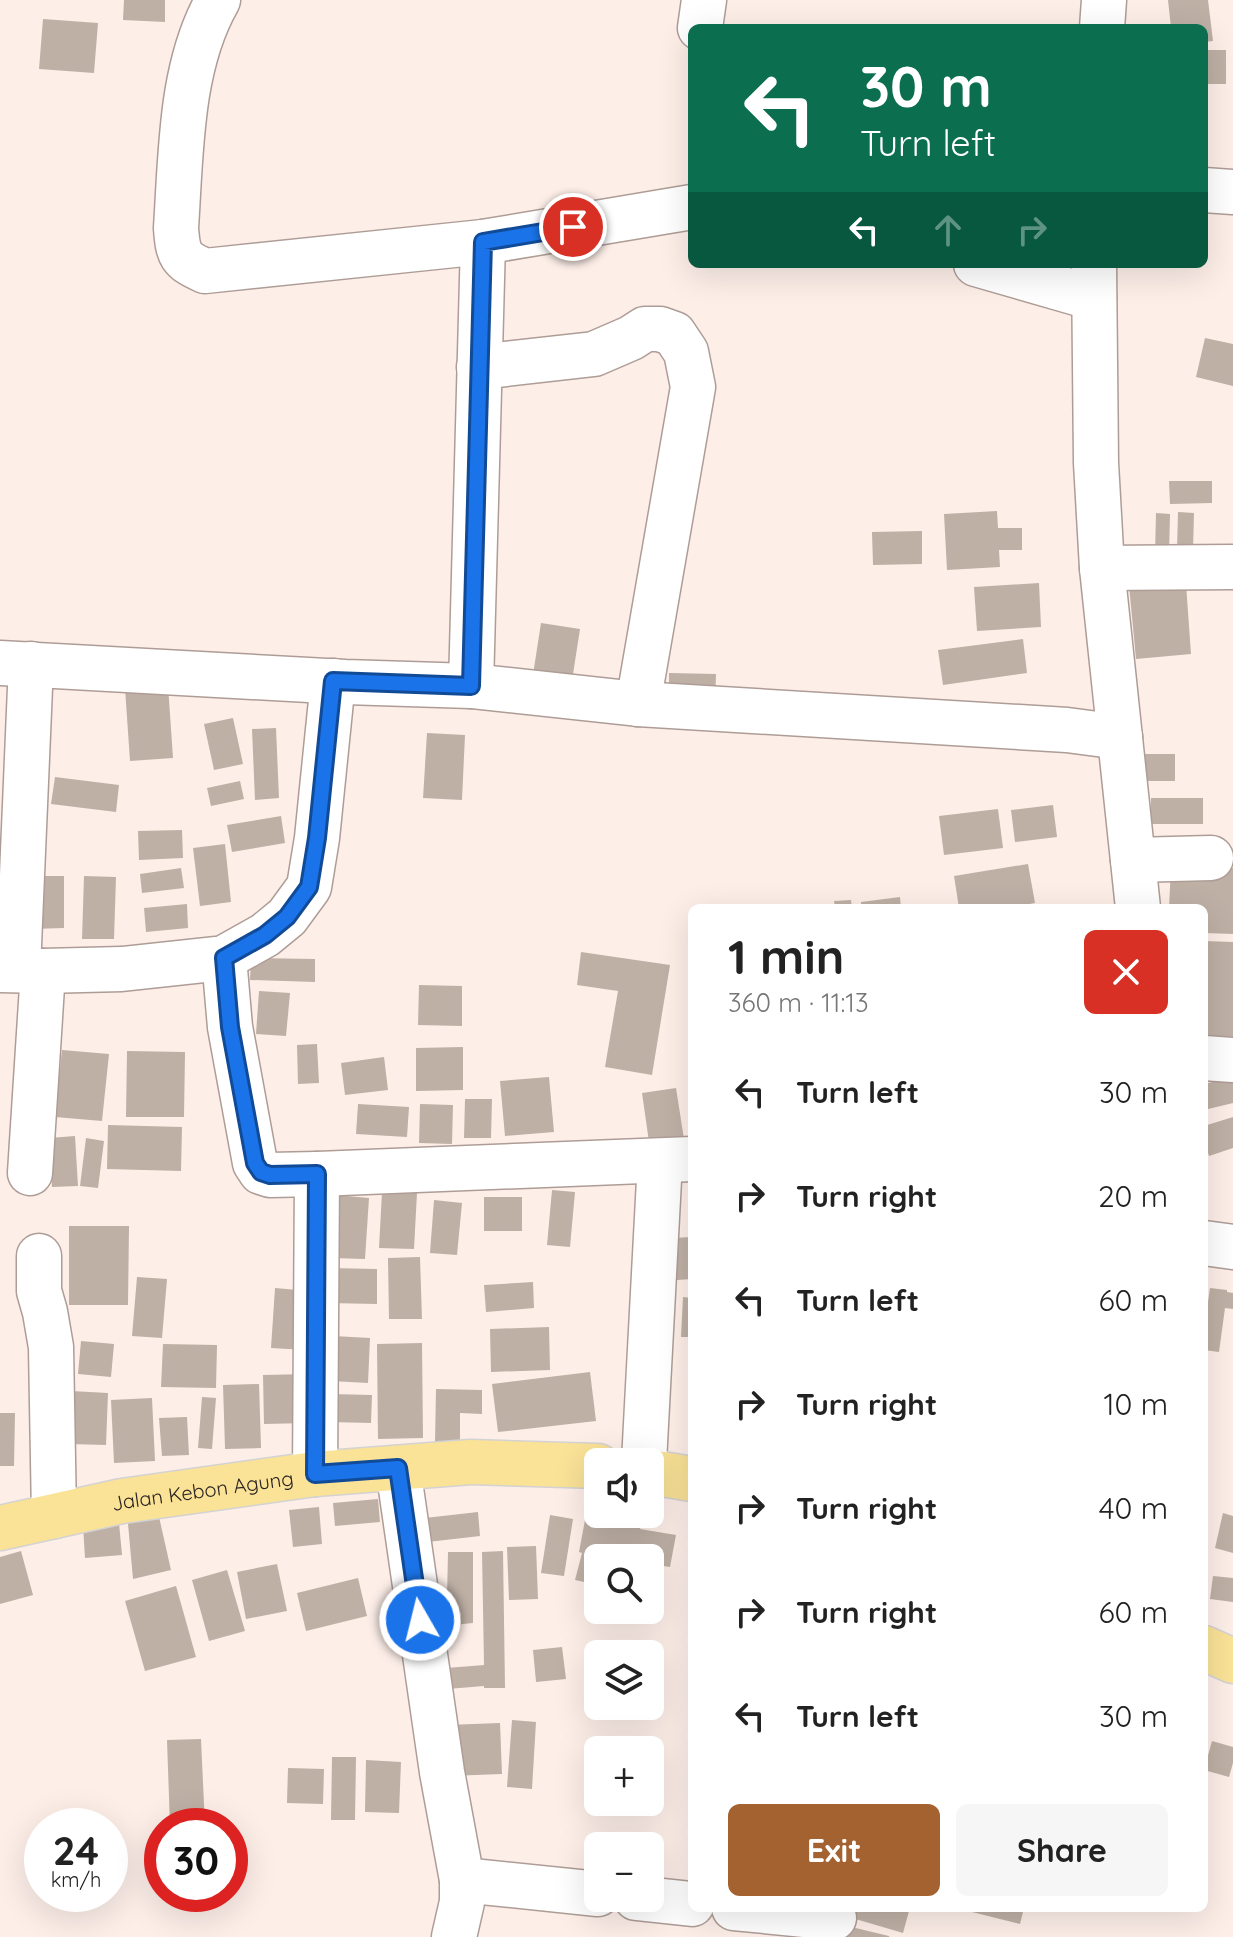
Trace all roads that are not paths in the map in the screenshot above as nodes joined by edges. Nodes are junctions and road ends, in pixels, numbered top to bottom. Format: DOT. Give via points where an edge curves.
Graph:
graph roads {
  1 [pos="218,0"];
  2 [pos="704,0"];
  3 [pos="1104,0"];
  4 [pos="701,24"];
  5 [pos="1102,24"];
  6 [pos="1208,190"];
  7 [pos="1233,192"];
  8 [pos="688,208"];
  9 [pos="483,242"];
  10 [pos="1004,268"];
  11 [pos="1094,281"];
  12 [pos="479,367"];
  13 [pos="1233,567"];
  14 [pos="1102,568"];
  15 [pos="16,663"];
  16 [pos="333,681"];
  17 [pos="471,686"];
  18 [pos="638,704"];
  19 [pos="1120,737"];
  20 [pos="1211,858"];
  21 [pos="1133,860"];
  22 [pos="1138,904"];
  23 [pos="224,958"];
  24 [pos="20,970"];
  25 [pos="1208,1058"];
  26 [pos="1233,1060"];
  27 [pos="676,1160"];
  28 [pos="30,1173"];
  29 [pos="317,1174"];
  30 [pos="1208,1244"];
  31 [pos="1233,1247"];
  32 [pos="26,1279"];
  33 [pos="645,1448"];
  34 [pos="584,1466"];
  35 [pos="398,1468"];
  36 [pos="315,1474"];
  37 [pos="664,1474"];
  38 [pos="688,1478"];
  39 [pos="54,1516"];
  40 [pos="0,1528"];
  41 [pos="1208,1650"];
  42 [pos="1233,1661"];
  43 [pos="462,1880"];
  44 [pos="584,1893"];
  45 [pos="664,1901"];
  46 [pos="688,1904"];
  47 [pos="765,1912"];
  48 [pos="834,1921"];
  49 [pos="454,1937"];
  1 -- 9 [label="street" via="207,20 185,98 176,228 177,247 186,263 205,271"];
  2 -- 4 [label="street"];
  3 -- 5 [label="street"];
  6 -- 7 [label="street"];
  8 -- 9 [label="street"];
  9 -- 12 [label="street"];
  10 -- 11 [label="street"];
  11 -- 14 [label="street"];
  12 -- 17 [label="street"];
  12 -- 18 [label="street" via="594,354 645,329 674,334 686,352 693,387"];
  13 -- 14 [label="street"];
  14 -- 19 [label="street"];
  15 -- 16 [label="street"];
  15 -- 24 [label="street"];
  16 -- 17 [label="street"];
  16 -- 23 [label="street" via="309,887 287,917"];
  17 -- 18 [label="street"];
  18 -- 19 [label="street"];
  19 -- 21 [label="street"];
  20 -- 21 [label="street"];
  21 -- 22 [label="street"];
  23 -- 24 [label="street" via="122,969"];
  23 -- 29 [label="street" via="230,1027 255,1163 270,1175"];
  24 -- 28 [label="street"];
  25 -- 26 [label="street"];
  27 -- 29 [label="street"];
  27 -- 33 [label="street"];
  29 -- 36 [label="street"];
  30 -- 31 [label="street"];
  32 -- 39 [label="street" via="45,1312 51,1347"];
  34 -- 35 [label="main road, Jalan Kebon Agung" via="471,1462"];
  35 -- 36 [label="main road, Jalan Kebon Agung"];
  35 -- 43 [label="street"];
  36 -- 39 [label="main road, Jalan Kebon Agung" via="122,1501"];
  37 -- 38 [label="main road"];
  39 -- 40 [label="main road, Jalan Kebon Agung"];
  41 -- 42 [label="main road"];
  43 -- 44 [label="street"];
  43 -- 49 [label="street"];
  45 -- 46 [label="street"];
  47 -- 48 [label="street"];
}
